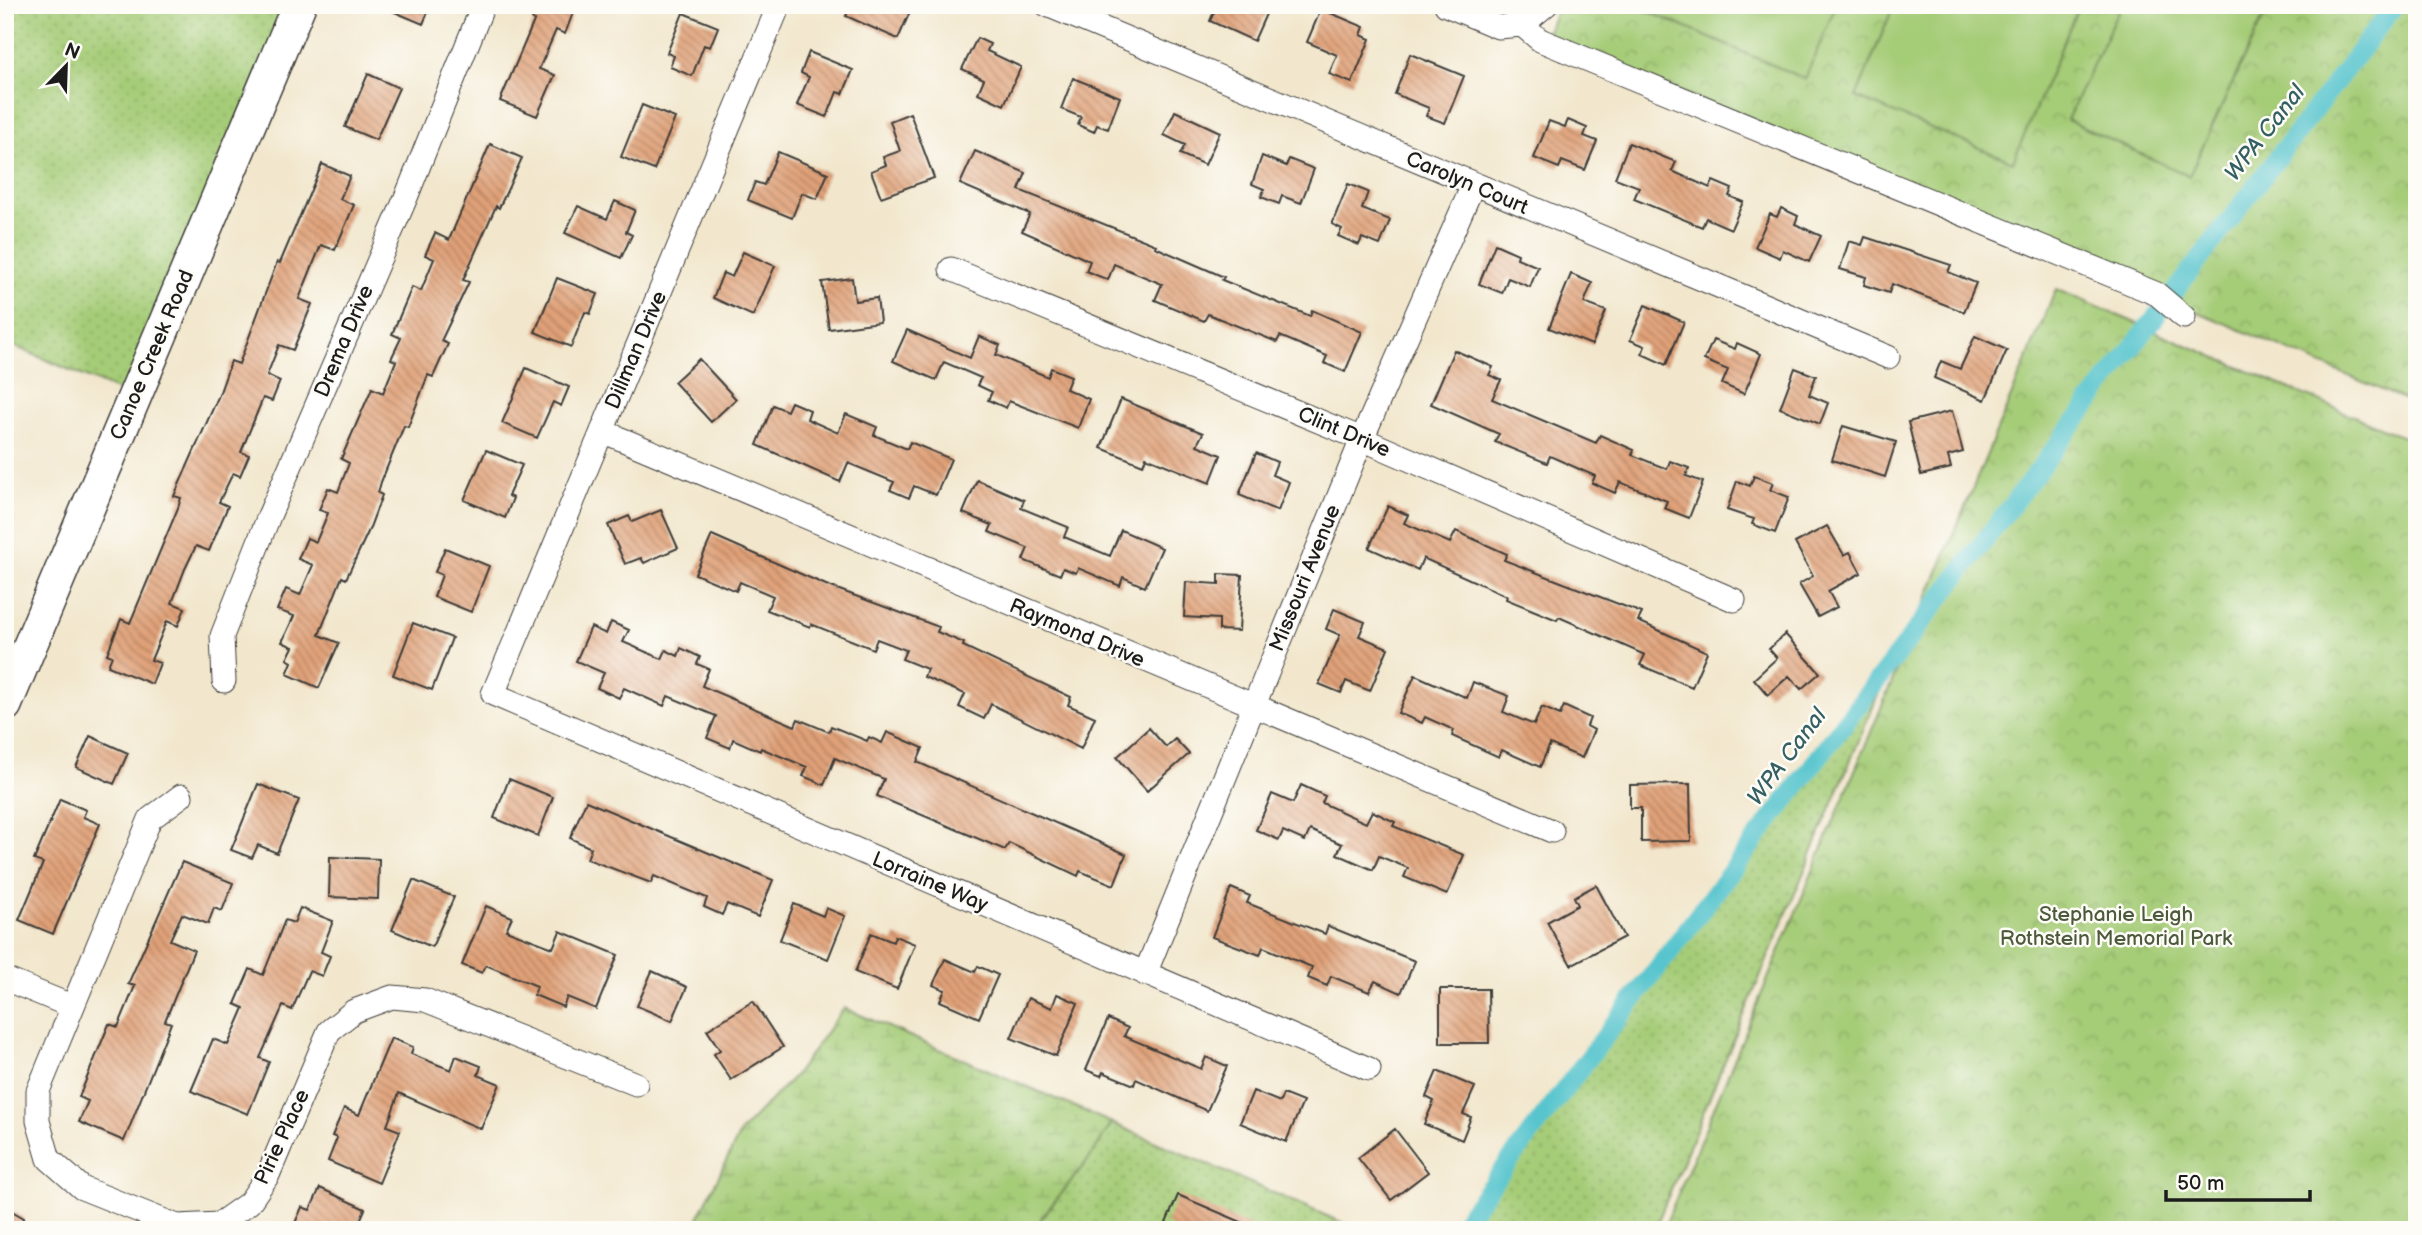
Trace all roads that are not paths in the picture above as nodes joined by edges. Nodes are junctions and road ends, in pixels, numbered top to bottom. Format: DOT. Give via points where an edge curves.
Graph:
graph roads {
  1 [pos="299,5"];
  2 [pos="483,5"];
  3 [pos="779,5"];
  4 [pos="1047,5"];
  5 [pos="1446,5"];
  6 [pos="1546,5"];
  7 [pos="1522,25"];
  8 [pos="1473,185"];
  9 [pos="951,270"];
  10 [pos="2184,317"];
  11 [pos="1888,357"];
  12 [pos="602,431"];
  13 [pos="1362,439"];
  14 [pos="1734,600"];
  15 [pos="224,681"];
  16 [pos="493,694"];
  17 [pos="5,705"];
  18 [pos="1252,707"];
  19 [pos="181,796"];
  20 [pos="1552,831"];
  21 [pos="1145,974"];
  22 [pos="5,979"];
  23 [pos="71,1006"];
  24 [pos="1369,1069"];
  25 [pos="636,1084"];
  1 -- 17 [label="main road, Canoe Creek Road"];
  2 -- 15 [label="street, Drema Drive" via="222,636"];
  3 -- 12 [label="street, Dillman Drive"];
  4 -- 8 [label="street, Carolyn Court"];
  5 -- 7 [label="street" via="1497,27"];
  6 -- 7 [label="street"];
  7 -- 10 [label="street" via="1540,40 2157,294"];
  8 -- 11 [label="street, Carolyn Court"];
  8 -- 13 [label="street, Missouri Avenue"];
  9 -- 13 [label="street, Clint Drive"];
  12 -- 16 [label="street, Dillman Drive"];
  12 -- 18 [label="street, Raymond Drive"];
  13 -- 14 [label="street, Clint Drive"];
  13 -- 18 [label="street, Missouri Avenue"];
  16 -- 21 [label="street, Lorraine Way"];
  18 -- 20 [label="street, Raymond Drive"];
  18 -- 21 [label="street, Missouri Avenue"];
  19 -- 23 [label="street, Pirie Place" via="150,819"];
  21 -- 24 [label="street, Lorraine Way"];
  22 -- 23 [label="street"];
  23 -- 25 [label="street, Pirie Place" via="37,1091 38,1121 49,1159 82,1188 177,1226 219,1224 249,1203 268,1175 329,1031 354,1011 392,997 425,1000"];
}
